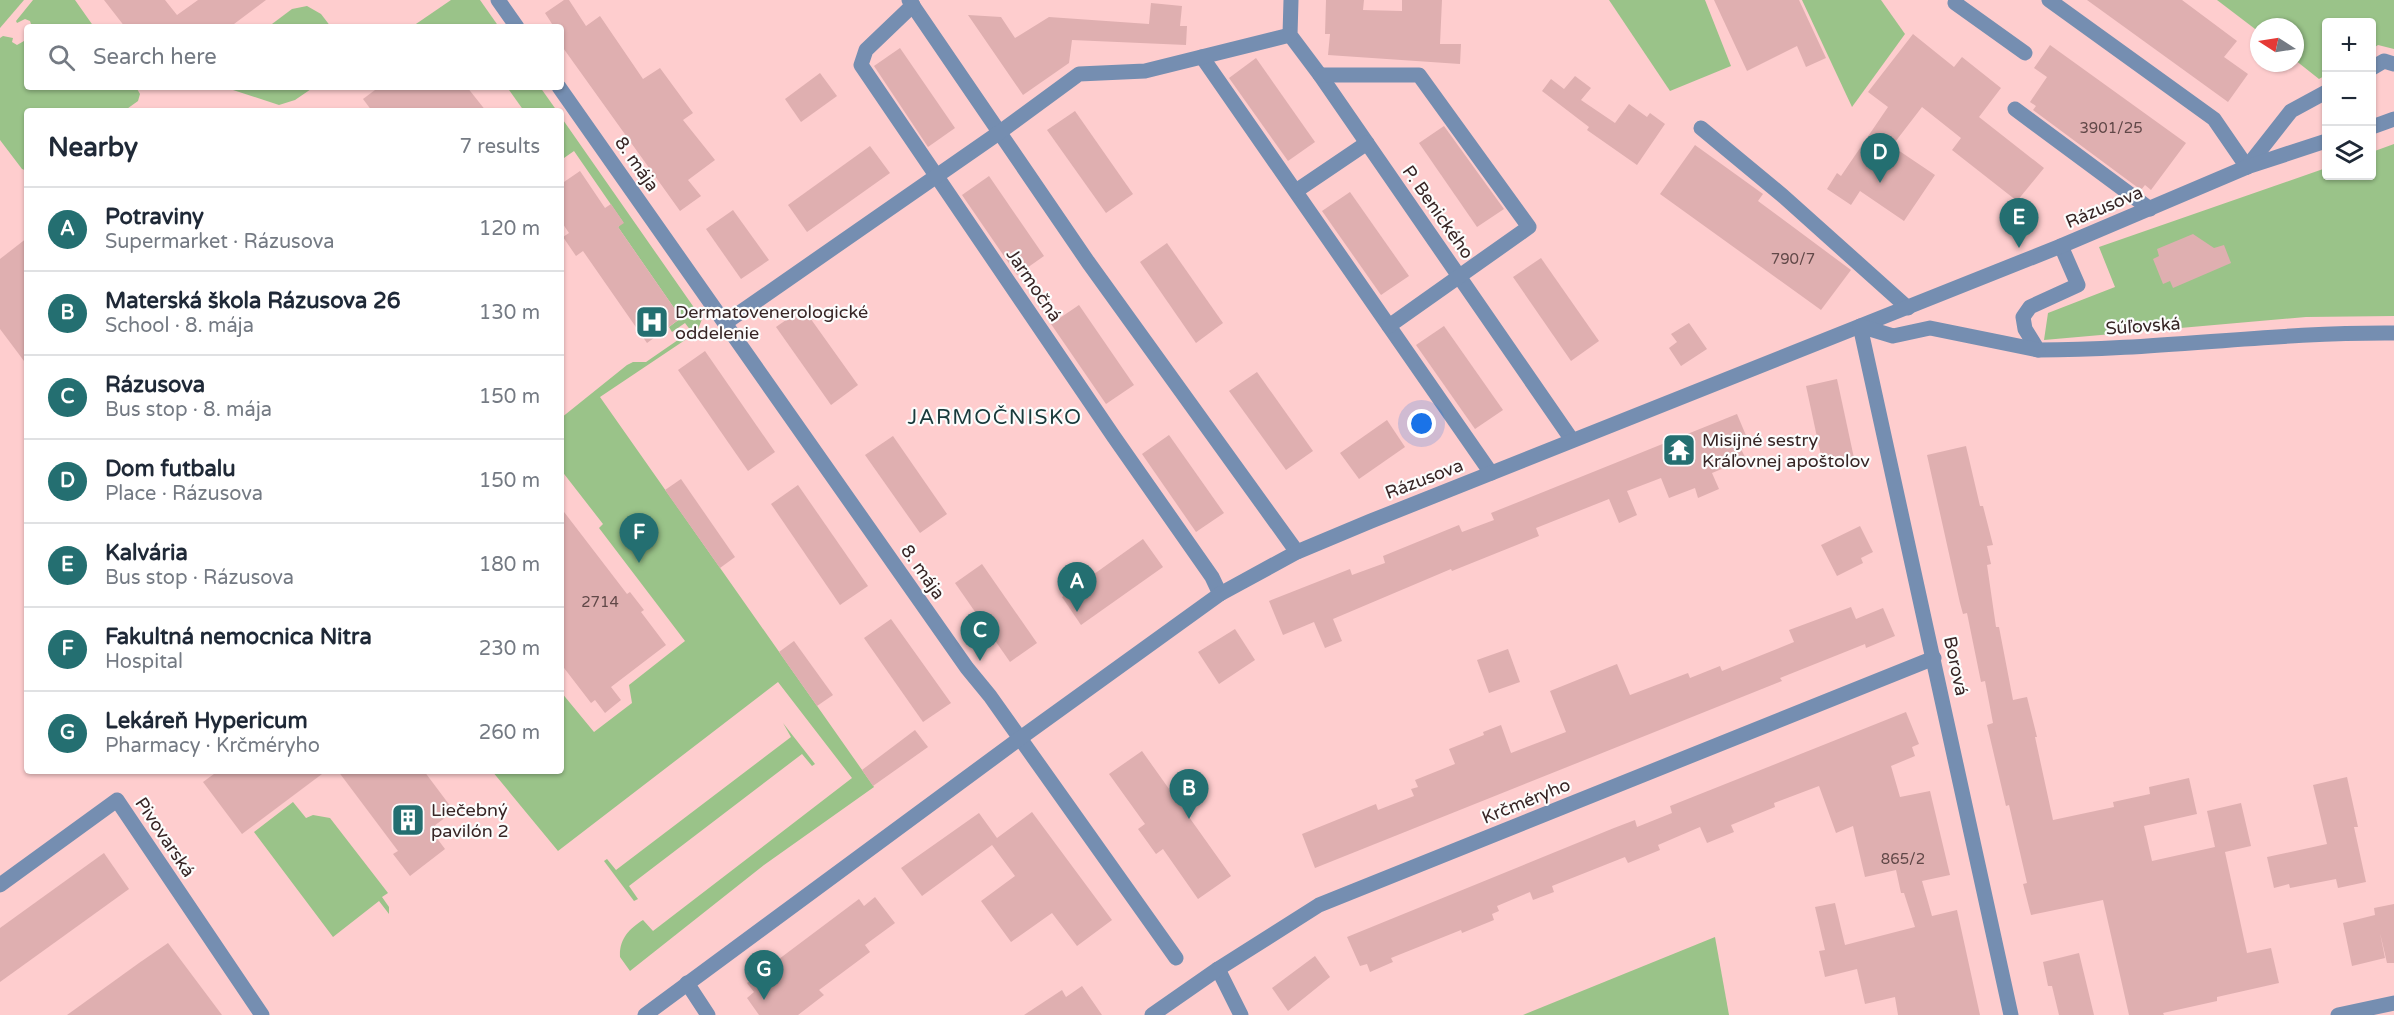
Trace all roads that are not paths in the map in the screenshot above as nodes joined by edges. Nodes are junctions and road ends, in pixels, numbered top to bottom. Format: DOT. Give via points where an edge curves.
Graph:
graph roads {
  1 [pos="498,0"];
  2 [pos="1291,0"];
  3 [pos="1957,0"];
  4 [pos="2049,0"];
  5 [pos="911,2"];
  6 [pos="515,24"];
  7 [pos="1290,35"];
  8 [pos="2025,53"];
  9 [pos="1202,57"];
  10 [pos="2394,64"];
  11 [pos="2376,66"];
  12 [pos="1320,75"];
  13 [pos="561,90"];
  14 [pos="2322,94"];
  15 [pos="2015,109"];
  16 [pos="2394,119"];
  17 [pos="2375,126"];
  18 [pos="1701,128"];
  19 [pos="1000,132"];
  20 [pos="2322,142"];
  21 [pos="1367,143"];
  22 [pos="2247,167"];
  23 [pos="936,176"];
  24 [pos="1296,191"];
  25 [pos="2150,209"];
  26 [pos="2061,246"];
  27 [pos="1460,277"];
  28 [pos="1908,308"];
  29 [pos="725,323"];
  30 [pos="1389,326"];
  31 [pos="1860,326"];
  32 [pos="2394,333"];
  33 [pos="2038,350"];
  34 [pos="1572,440"];
  35 [pos="1491,473"];
  36 [pos="1297,552"];
  37 [pos="1220,594"];
  38 [pos="1934,658"];
  39 [pos="1019,739"];
  40 [pos="0,885"];
  41 [pos="1176,958"];
  42 [pos="1218,969"];
  43 [pos="687,983"];
  44 [pos="2394,1003"];
  45 [pos="262,1015"];
  46 [pos="645,1015"];
  47 [pos="708,1015"];
  48 [pos="1152,1015"];
  49 [pos="1241,1015"];
  50 [pos="2011,1015"];
  51 [pos="2338,1015"];
  1 -- 6 [label="street"];
  2 -- 7 [label="street"];
  3 -- 8 [label="street" via="1955,3"];
  4 -- 22 [label="street" via="2214,119"];
  5 -- 19 [label="street, Jarmočná"];
  5 -- 23 [label="street, Jarmočná" via="866,50 861,65"];
  7 -- 9 [label="street"];
  7 -- 12 [label="street, P. Benického"];
  9 -- 19 [label="street" via="1145,71 1079,74"];
  9 -- 24 [label="street"];
  10 -- 11 [label="street" via="2384,61"];
  12 -- 21 [label="street, P. Benického"];
  12 -- 27 [label="street" via="1419,75 1529,227"];
  13 -- 29 [label="street, 8. mája"];
  14 -- 22 [label="street, Rázusova" via="2291,111"];
  15 -- 25 [label="street"];
  16 -- 17 [label="street"];
  18 -- 28 [label="street"];
  19 -- 23 [label="street"];
  19 -- 36 [label="street, Jarmočná" via="1088,262"];
  20 -- 22 [label="street, Rázusova"];
  21 -- 24 [label="street"];
  21 -- 27 [label="street, P. Benického"];
  22 -- 25 [label="street, Rázusova"];
  23 -- 29 [label="street"];
  23 -- 37 [label="street, Jarmočná"];
  24 -- 30 [label="street"];
  25 -- 26 [label="street, Rázusova"];
  26 -- 28 [label="street, Rázusova"];
  26 -- 33 [label="street" via="2078,285 2030,307 2023,317 2025,329"];
  27 -- 30 [label="street"];
  27 -- 34 [label="street, P. Benického"];
  28 -- 31 [label="street, Rázusova"];
  29 -- 39 [label="street, 8. mája"];
  30 -- 35 [label="street"];
  31 -- 33 [label="street, Súľovská" via="1893,336 1930,328"];
  31 -- 34 [label="street, Rázusova"];
  31 -- 38 [label="street, Borová"];
  32 -- 33 [label="street, Súľovská"];
  34 -- 35 [label="street, Rázusova"];
  35 -- 36 [label="street, Rázusova"];
  36 -- 37 [label="street, Rázusova"];
  37 -- 39 [label="street, Rázusova"];
  38 -- 42 [label="street, Krčméryho" via="1319,905"];
  38 -- 50 [label="street, Borová"];
  39 -- 41 [label="street, 8. mája"];
  39 -- 43 [label="street, Rázusova"];
  40 -- 45 [label="street, Pivovarská" via="117,800"];
  42 -- 48 [label="street, Krčméryho"];
  42 -- 49 [label="street"];
  43 -- 46 [label="street, Rázusova"];
  43 -- 47 [label="street"];
  44 -- 51 [label="street"];
}
